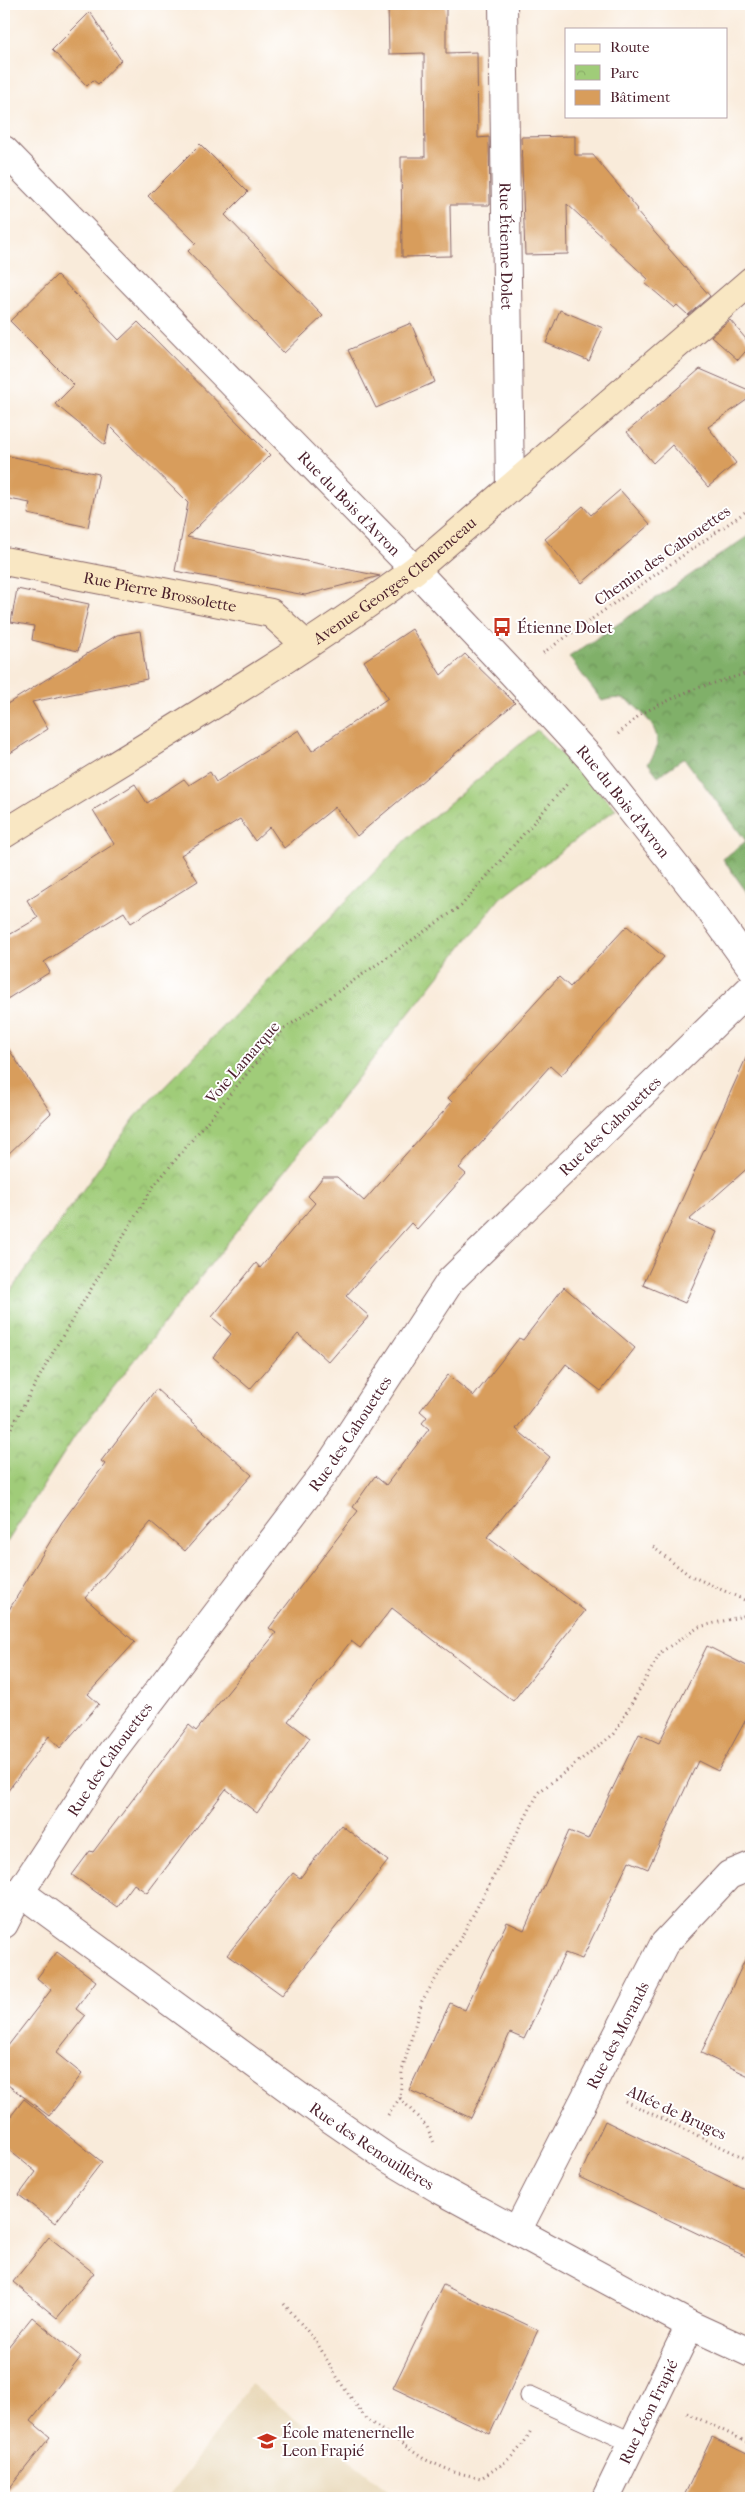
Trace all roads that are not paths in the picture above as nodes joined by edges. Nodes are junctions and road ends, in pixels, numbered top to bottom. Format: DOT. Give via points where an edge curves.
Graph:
graph roads {
  1 [pos="503,4"];
  2 [pos="4,150"];
  3 [pos="751,281"];
  4 [pos="510,488"];
  5 [pos="4,561"];
  6 [pos="415,570"];
  7 [pos="305,644"];
  8 [pos="4,834"];
  9 [pos="751,966"];
  10 [pos="751,988"];
  11 [pos="751,1866"];
  12 [pos="20,1892"];
  13 [pos="4,1924"];
  14 [pos="517,2231"];
  15 [pos="690,2325"];
  16 [pos="751,2354"];
  17 [pos="537,2399"];
  18 [pos="633,2443"];
  19 [pos="606,2498"];
  1 -- 4 [label="street, Rue Étienne Dolet"];
  2 -- 6 [label="street, Rue du Bois d'Avron"];
  3 -- 4 [label="street, Avenue Georges Clemenceau"];
  4 -- 6 [label="street, Avenue Georges Clemenceau"];
  5 -- 7 [label="street, Rue Pierre Brossolette" via="271,613"];
  6 -- 7 [label="street, Avenue Georges Clemenceau"];
  6 -- 9 [label="street, Rue du Bois d'Avron" via="590,758"];
  7 -- 8 [label="street, Avenue Georges Clemenceau"];
  10 -- 12 [label="street, Rue des Cahouettes" via="451,1280 327,1469 111,1753"];
  11 -- 14 [label="street, Rue des Morands" via="729,1875 664,1944"];
  12 -- 13 [label="street, Rue des Cahouettes"];
  12 -- 14 [label="street, Rue des Renouillères" via="366,2144 439,2189"];
  14 -- 15 [label="street, Rue des Renouillères"];
  15 -- 16 [label="street, Rue des Renouillères"];
  15 -- 18 [label="street, Rue Léon Frapié"];
  17 -- 18 [label="lane"];
  18 -- 19 [label="street, Rue Léon Frapié"];
}
